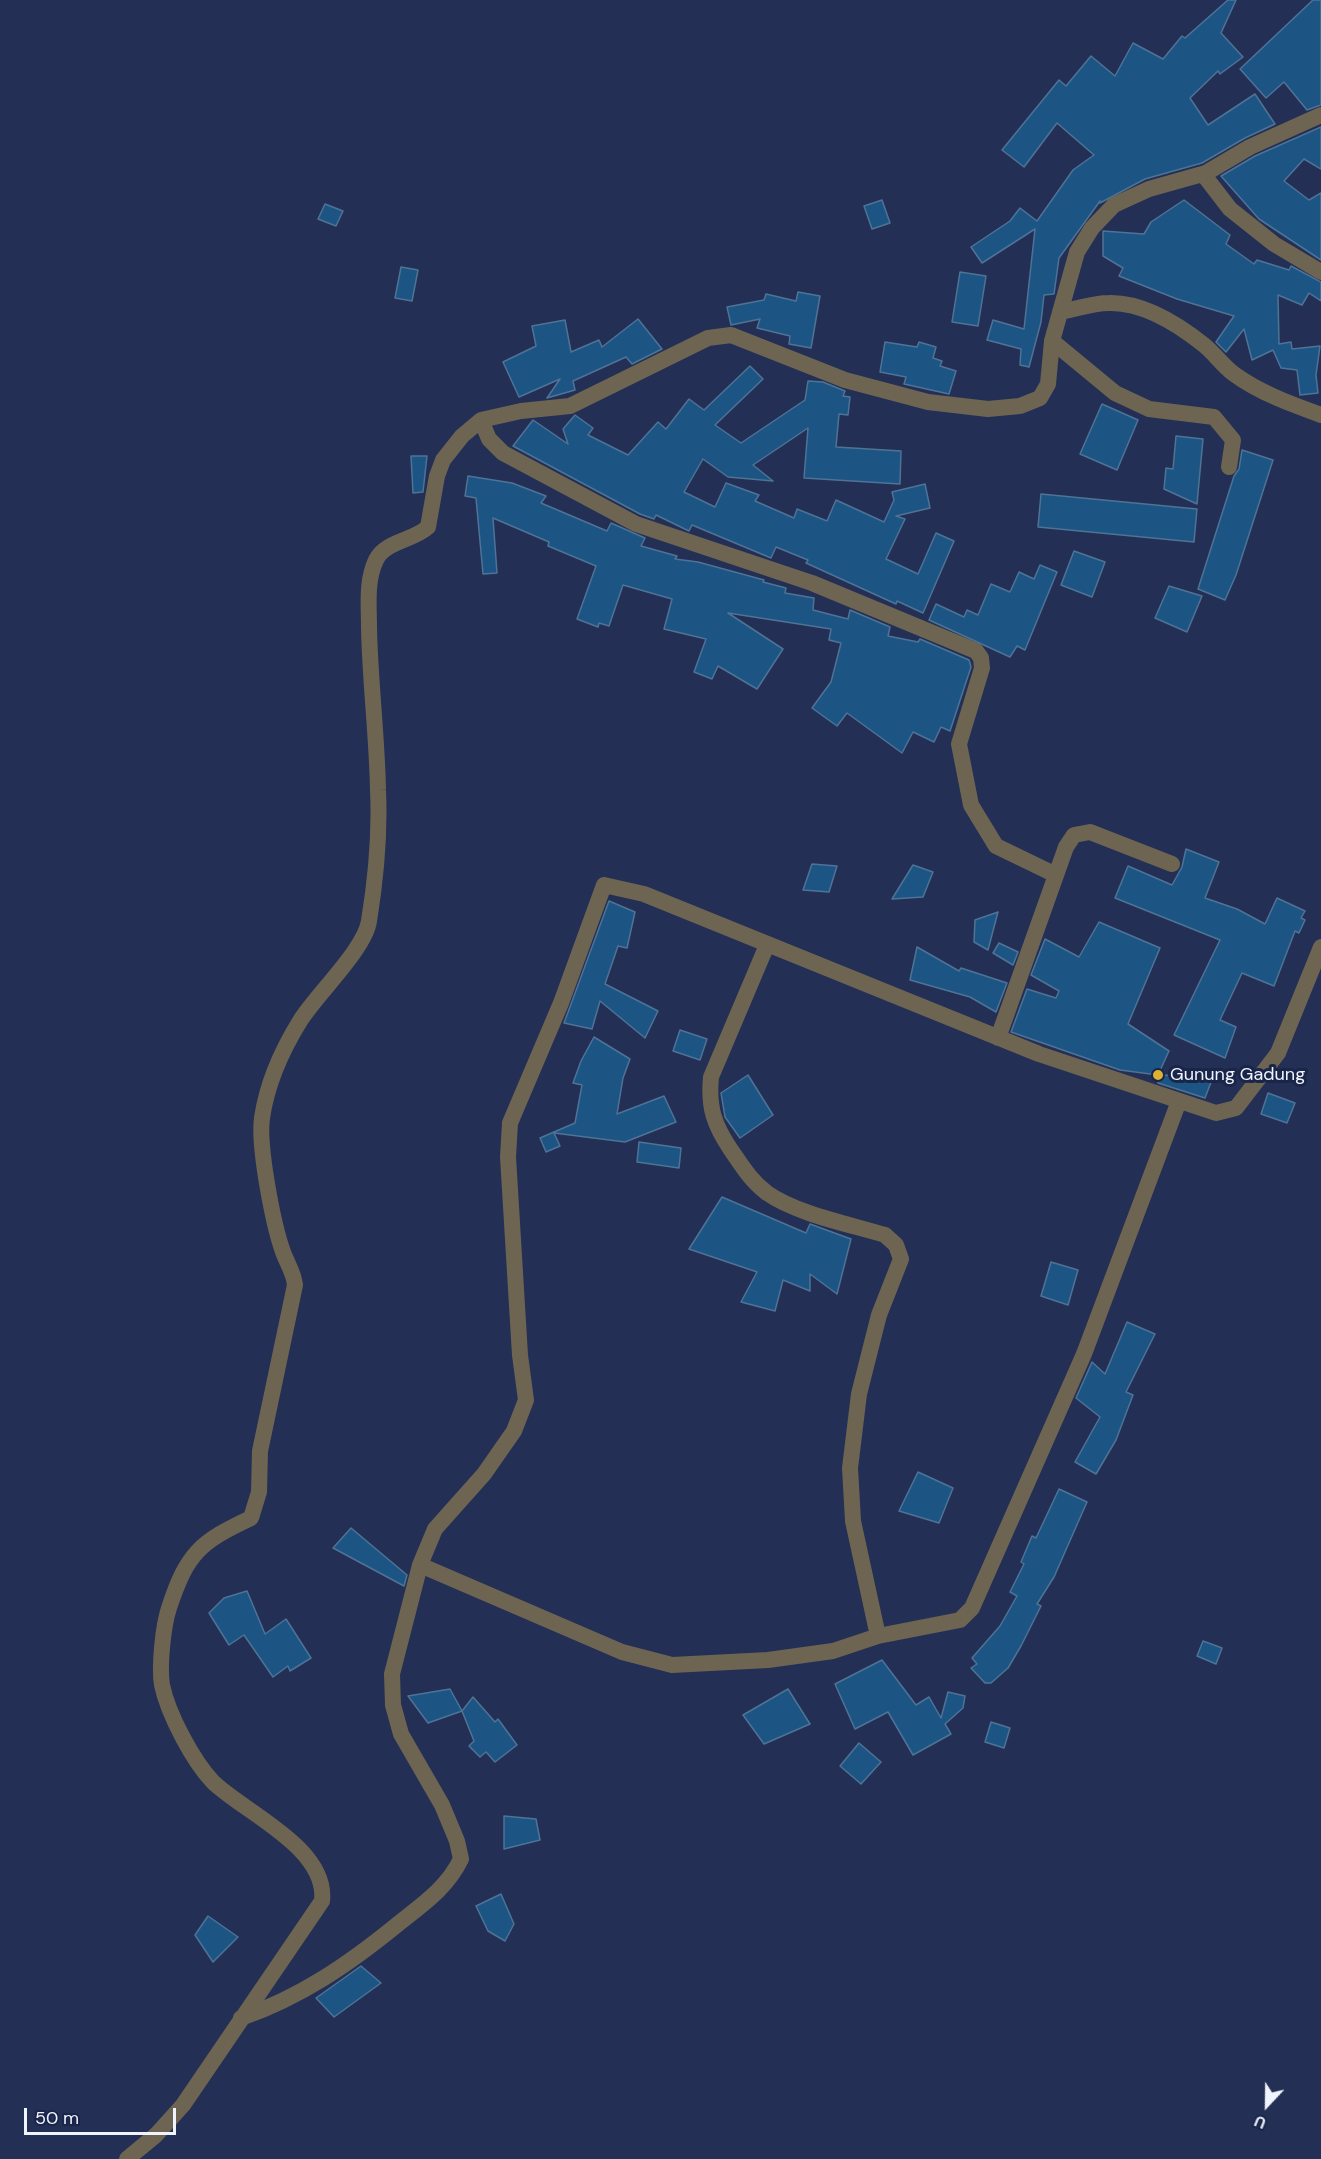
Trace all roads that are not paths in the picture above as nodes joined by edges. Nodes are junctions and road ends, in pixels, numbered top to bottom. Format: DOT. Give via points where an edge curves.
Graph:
graph roads {
  1 [pos="1321,115"];
  2 [pos="1203,174"];
  3 [pos="1321,272"];
  4 [pos="1060,312"];
  5 [pos="1052,340"];
  6 [pos="1321,415"];
  7 [pos="481,420"];
  8 [pos="1229,467"];
  9 [pos="1172,864"];
  10 [pos="1056,875"];
  11 [pos="767,945"];
  12 [pos="1321,947"];
  13 [pos="998,1038"];
  14 [pos="1179,1101"];
  15 [pos="420,1565"];
  16 [pos="878,1636"];
  17 [pos="241,2018"];
  18 [pos="127,2159"];
  1 -- 2 [label="street" via="1250,147"];
  2 -- 3 [label="street" via="1230,209 1274,244"];
  2 -- 4 [label="street" via="1149,189 1114,205 1092,228 1077,252"];
  4 -- 5 [label="street"];
  4 -- 6 [label="street" via="1109,303 1154,314 1195,338 1250,385"];
  5 -- 7 [label="street" via="1048,384 1040,398 1020,406 988,409 928,402 844,380 731,335 708,338 570,406"];
  5 -- 8 [label="street" via="1115,393 1149,410 1214,417 1233,440"];
  7 -- 10 [label="street" via="489,439 503,453 636,524 812,583 976,651 982,668 959,744 971,805 996,846"];
  7 -- 17 [label="street" via="443,460 428,527 386,549 377,558 369,579 370,684 378,790 376,868 369,925 300,1020 269,1087 262,1120 268,1192 295,1285 260,1451 259,1492 251,1518 198,1548 175,1589 165,1620 162,1684 186,1742 213,1781 297,1845 324,1888 316,1915"];
  9 -- 10 [label="street" via="1090,832 1074,835"];
  10 -- 13 [label="street"];
  11 -- 13 [label="street"];
  11 -- 15 [label="street" via="644,894 604,885 510,1123 508,1157 526,1400 514,1431 484,1474 435,1529"];
  11 -- 16 [label="street" via="711,1077 708,1100 720,1134 748,1175 767,1193 788,1204 885,1235 896,1245 901,1259 879,1315 859,1394 850,1468 853,1521"];
  12 -- 14 [label="street" via="1278,1053 1236,1108 1216,1113"];
  13 -- 14 [label="street"];
  14 -- 16 [label="street" via="1084,1354 972,1608 960,1620"];
  15 -- 16 [label="street" via="622,1652 672,1665 768,1660 833,1651"];
  15 -- 17 [label="street" via="392,1674 393,1705 401,1734 458,1841 461,1859 446,1885 342,1968 296,1996"];
  17 -- 18 [label="street" via="183,2105"];
}
